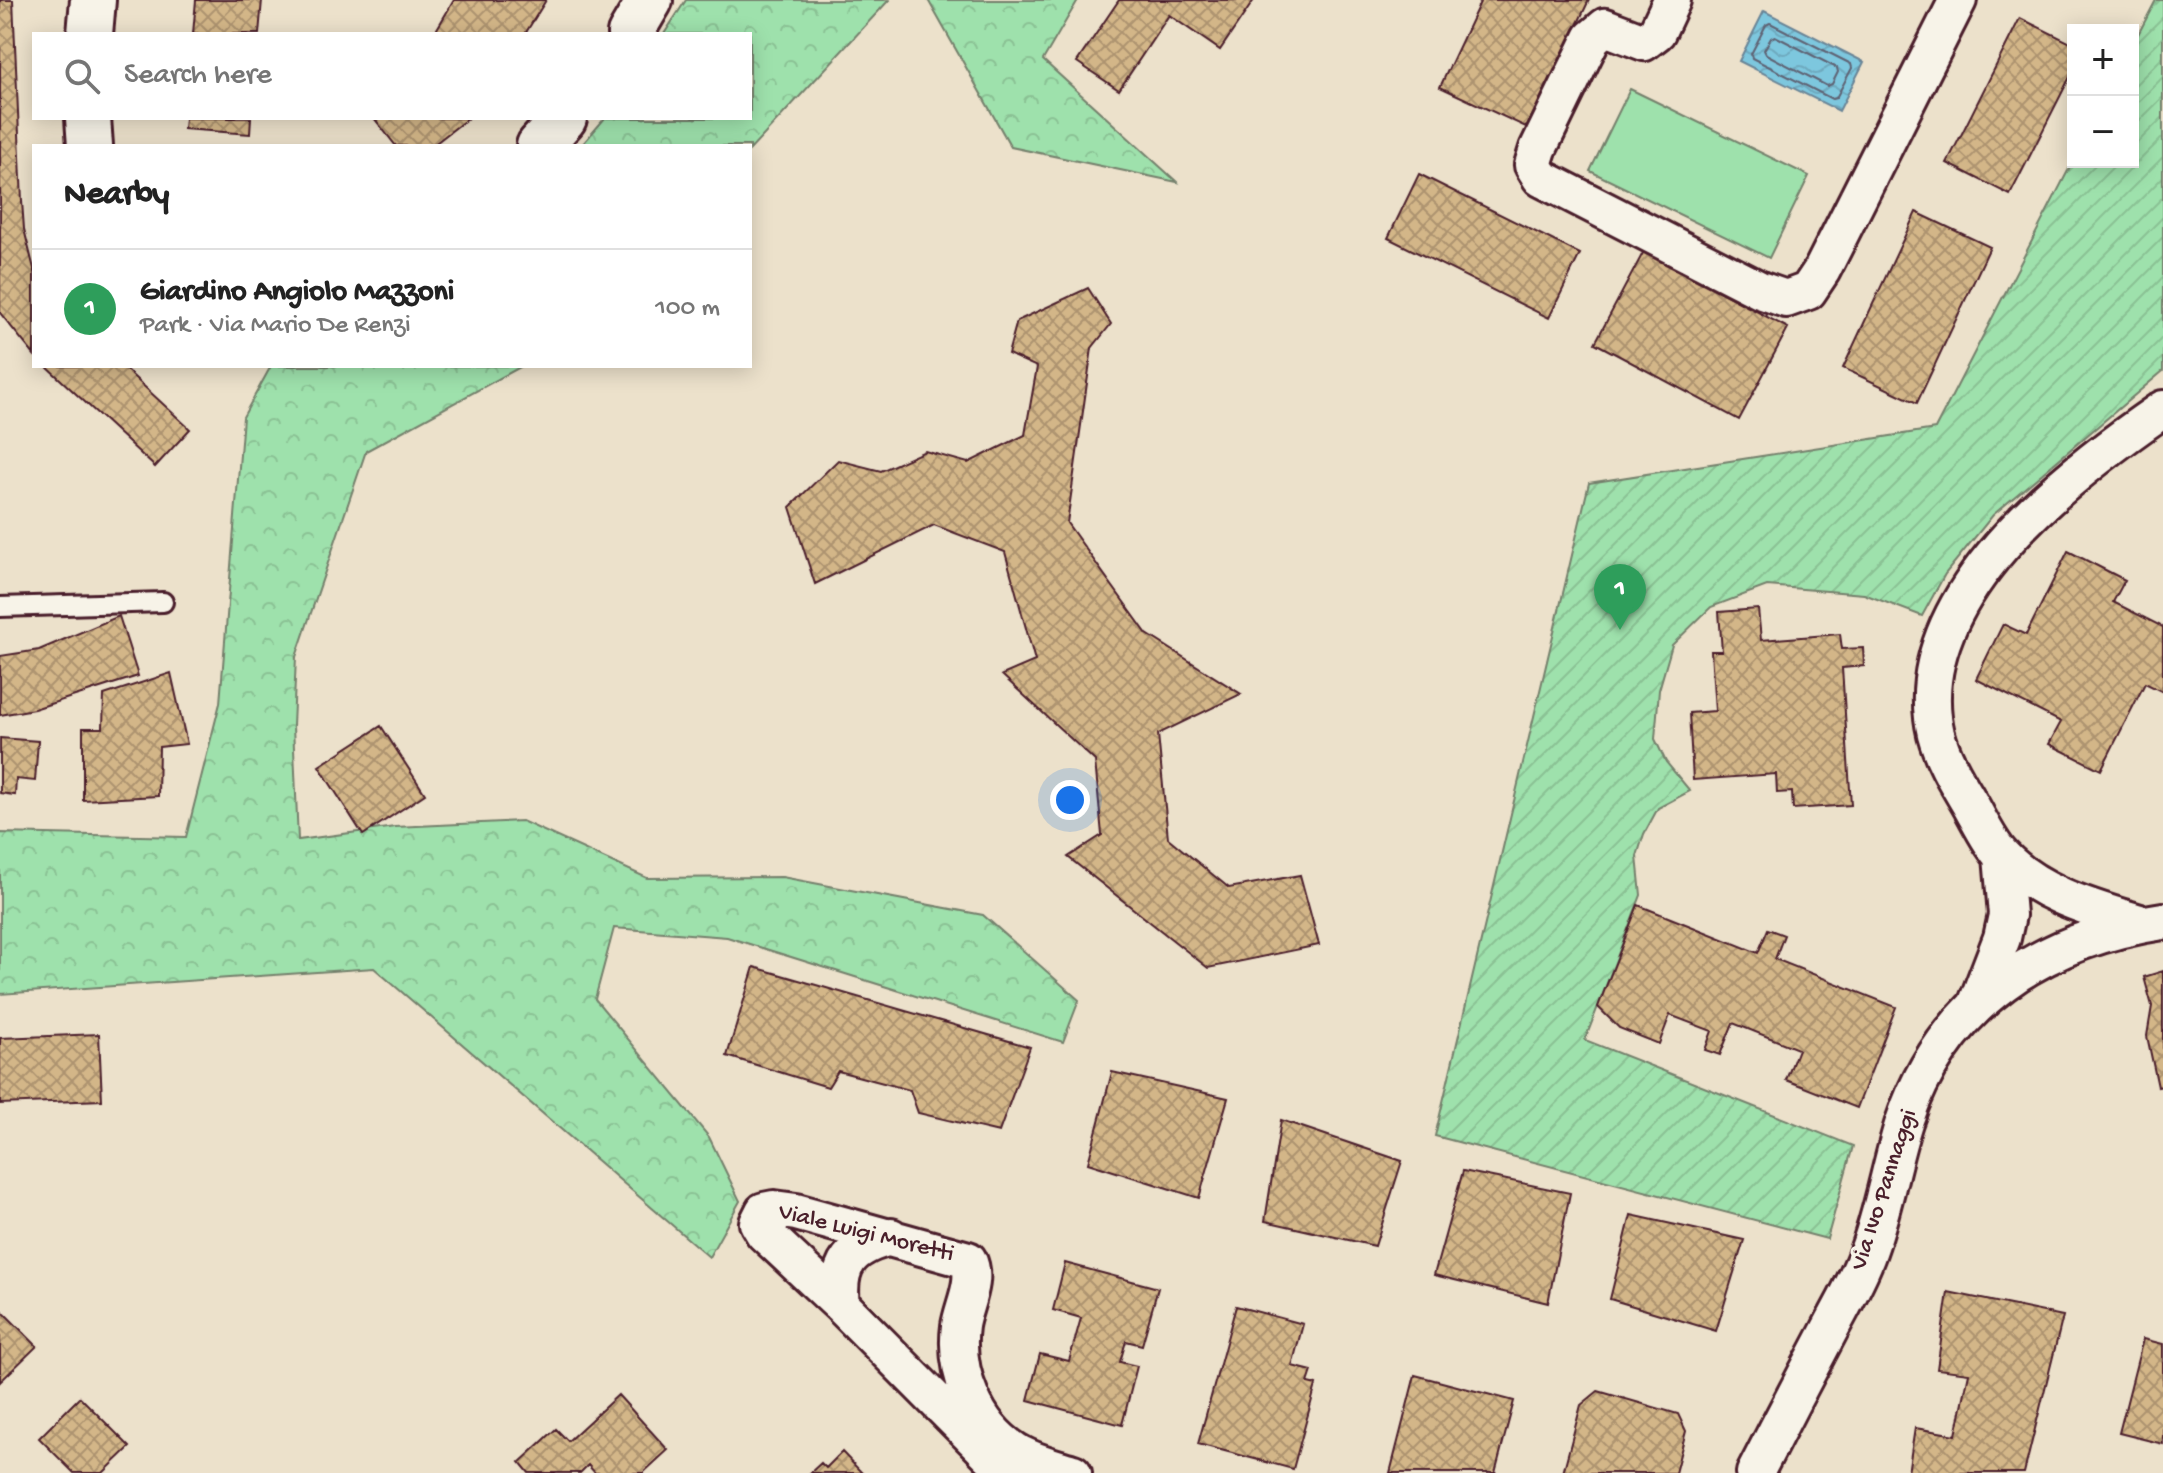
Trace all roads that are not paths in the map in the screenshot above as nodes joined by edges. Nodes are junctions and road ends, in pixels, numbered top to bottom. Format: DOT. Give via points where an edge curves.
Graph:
graph roads {
  1 [pos="93,0"];
  2 [pos="650,0"];
  3 [pos="1672,0"];
  4 [pos="1958,0"];
  5 [pos="90,32"];
  6 [pos="631,32"];
  7 [pos="88,120"];
  8 [pos="562,120"];
  9 [pos="90,144"];
  10 [pos="541,144"];
  11 [pos="2163,409"];
  12 [pos="163,602"];
  13 [pos="0,607"];
  14 [pos="2002,856"];
  15 [pos="2153,923"];
  16 [pos="1975,1008"];
  17 [pos="891,1237"];
  18 [pos="841,1305"];
  19 [pos="960,1329"];
  20 [pos="910,1374"];
  21 [pos="1008,1473"];
  22 [pos="1073,1473"];
  23 [pos="1755,1473"];
  1 -- 5 [label="street"];
  2 -- 6 [label="street"];
  3 -- 4 [label="street" via="1657,32 1644,42 1605,27 1592,38 1533,165 1541,178 1786,299 1808,291 1822,270"];
  7 -- 9 [label="street"];
  8 -- 10 [label="street"];
  11 -- 14 [label="street" via="2086,464 2022,522 1975,582 1944,636 1933,683 1935,732 1959,786"];
  12 -- 13 [label="lane"];
  14 -- 15 [label="street" via="2067,899"];
  14 -- 16 [label="street" via="2007,915"];
  15 -- 16 [label="street, Via Ivo Pannaggi" via="2045,955"];
  16 -- 23 [label="street, Via Ivo Pannaggi" via="1946,1041 1919,1089 1905,1119 1867,1254"];
  17 -- 18 [label="street" via="866,1244 849,1258 841,1277"];
  17 -- 18 [label="street, Viale Luigi Moretti" via="790,1211 767,1209 761,1214 758,1223 764,1233"];
  17 -- 19 [label="street, Viale Luigi Moretti" via="968,1260 972,1281"];
  18 -- 20 [label="street, Viale Luigi Moretti"];
  19 -- 20 [label="street" via="938,1357"];
  19 -- 22 [label="street, Viale Luigi Moretti" via="967,1389 987,1424 1017,1452"];
  20 -- 21 [label="street, Viale Luigi Moretti"];
}
